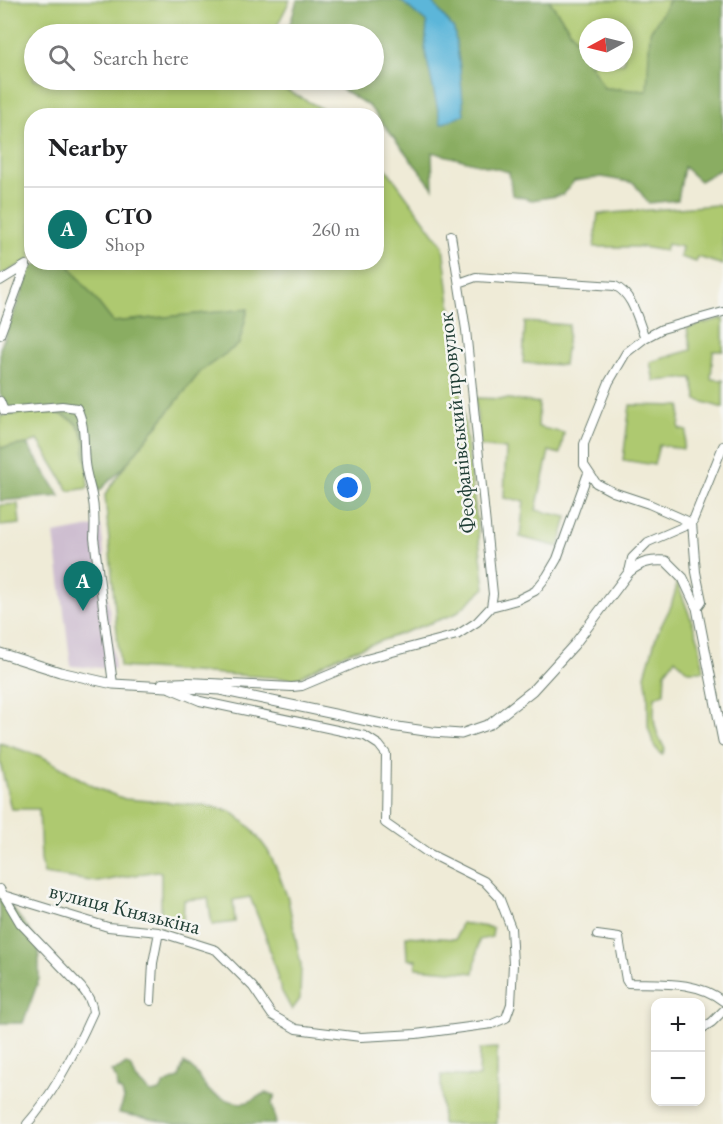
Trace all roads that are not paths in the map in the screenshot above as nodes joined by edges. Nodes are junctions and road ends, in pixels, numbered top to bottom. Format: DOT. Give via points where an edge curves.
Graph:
graph roads {
  1 [pos="451,235"];
  2 [pos="24,266"];
  3 [pos="24,270"];
  4 [pos="0,280"];
  5 [pos="459,283"];
  6 [pos="723,312"];
  7 [pos="0,335"];
  8 [pos="645,338"];
  9 [pos="0,401"];
  10 [pos="723,446"];
  11 [pos="588,473"];
  12 [pos="692,523"];
  13 [pos="629,572"];
  14 [pos="491,607"];
  15 [pos="697,608"];
  16 [pos="0,653"];
  17 [pos="113,684"];
  18 [pos="134,685"];
  19 [pos="169,688"];
  20 [pos="723,741"];
  21 [pos="2,892"];
  22 [pos="159,932"];
  23 [pos="597,935"];
  24 [pos="151,1001"];
  25 [pos="723,1001"];
  26 [pos="723,1011"];
  27 [pos="705,1027"];
  28 [pos="27,1124"];
  1 -- 5 [label="street, Феофанівський провулок"];
  2 -- 4 [label="street"];
  3 -- 7 [label="street"];
  5 -- 8 [label="street" via="476,277 615,286 628,296"];
  5 -- 14 [label="street, Феофанівський провулок" via="493,594"];
  6 -- 8 [label="street" via="662,329"];
  8 -- 11 [label="street" via="626,353 605,392 584,444"];
  9 -- 17 [label="street" via="3,411 62,405 77,408 80,413"];
  10 -- 12 [label="street"];
  11 -- 12 [label="street" via="596,483 613,492"];
  11 -- 14 [label="street" via="557,559 547,576 534,591"];
  12 -- 13 [label="street" via="648,542 632,558"];
  12 -- 15 [label="street" via="702,602"];
  13 -- 15 [label="street" via="650,560 666,561 682,578"];
  13 -- 19 [label="street" via="574,645 532,692 490,724 461,734 391,726 220,690"];
  14 -- 18 [label="street" via="457,636 366,658 302,686 188,682"];
  15 -- 20 [label="street"];
  16 -- 17 [label="street"];
  17 -- 18 [label="street"];
  18 -- 19 [label="street"];
  19 -- 22 [label="street, вулиця Князькіна" via="200,701 365,736 379,745 386,754 385,823 428,853 484,881 499,897 511,928 511,1004 506,1018 492,1024 419,1033 362,1037 296,1029 272,1015 253,987 216,950"];
  21 -- 22 [label="street, вулиця Князькіна" via="108,927"];
  21 -- 28 [label="street" via="20,923 81,987 93,1012 42,1107"];
  22 -- 24 [label="street"];
  23 -- 25 [label="street" via="619,938 628,982 693,987"];
  26 -- 27 [label="street"];
}
